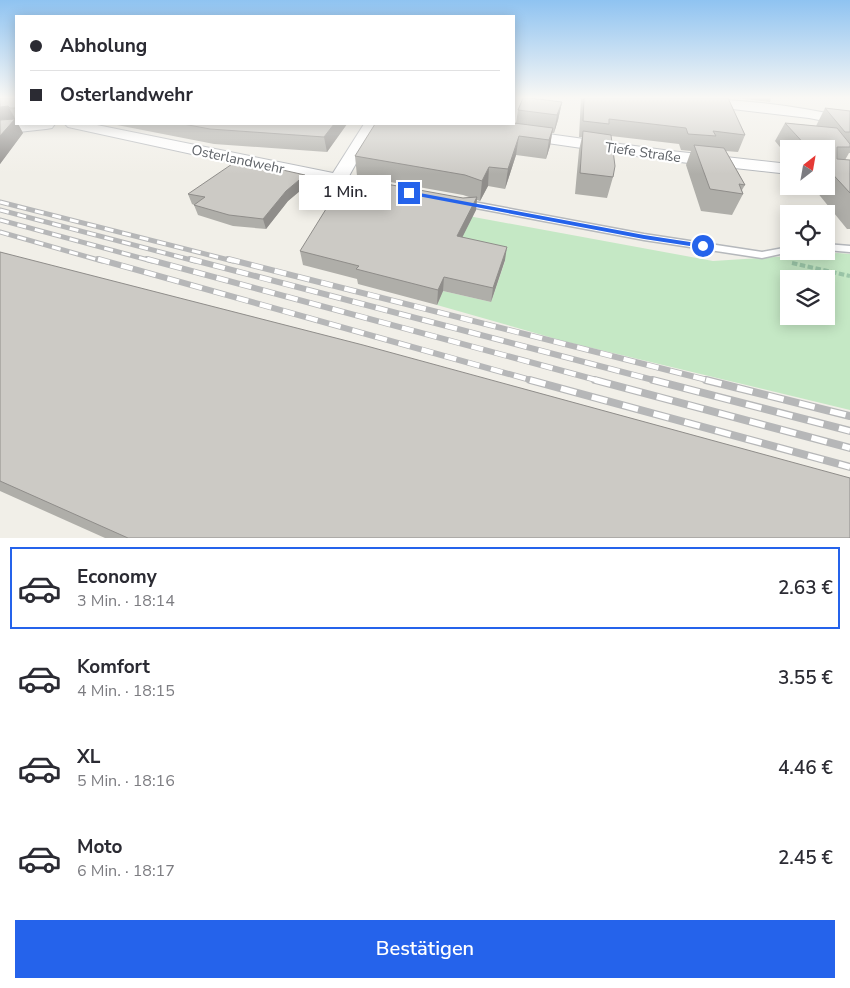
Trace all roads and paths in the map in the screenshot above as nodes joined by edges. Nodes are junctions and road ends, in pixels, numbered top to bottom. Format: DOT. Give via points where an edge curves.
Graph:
graph roads {
  1 [pos="37,125"];
  2 [pos="78,125"];
  3 [pos="371,125"];
  4 [pos="0,129"];
  5 [pos="508,133"];
  6 [pos="780,168"];
  7 [pos="338,180"];
  8 [pos="396,190"];
  9 [pos="443,199"];
  10 [pos="462,203"];
  11 [pos="835,248"];
  12 [pos="850,249"];
  13 [pos="780,252"];
  14 [pos="762,255"];
  15 [pos="850,276"];
  1 -- 4 [label="street"];
  2 -- 7 [label="street, Osterlandwehr"];
  3 -- 7 [label="street"];
  5 -- 6 [label="street, Tiefe Straße"];
  7 -- 8 [label="street, Osterlandwehr"];
  9 -- 10 [label="street"];
  10 -- 14 [label="lane"];
  11 -- 12 [label="lane"];
  13 -- 14 [label="lane"];
  14 -- 15 [label="path"];
}
